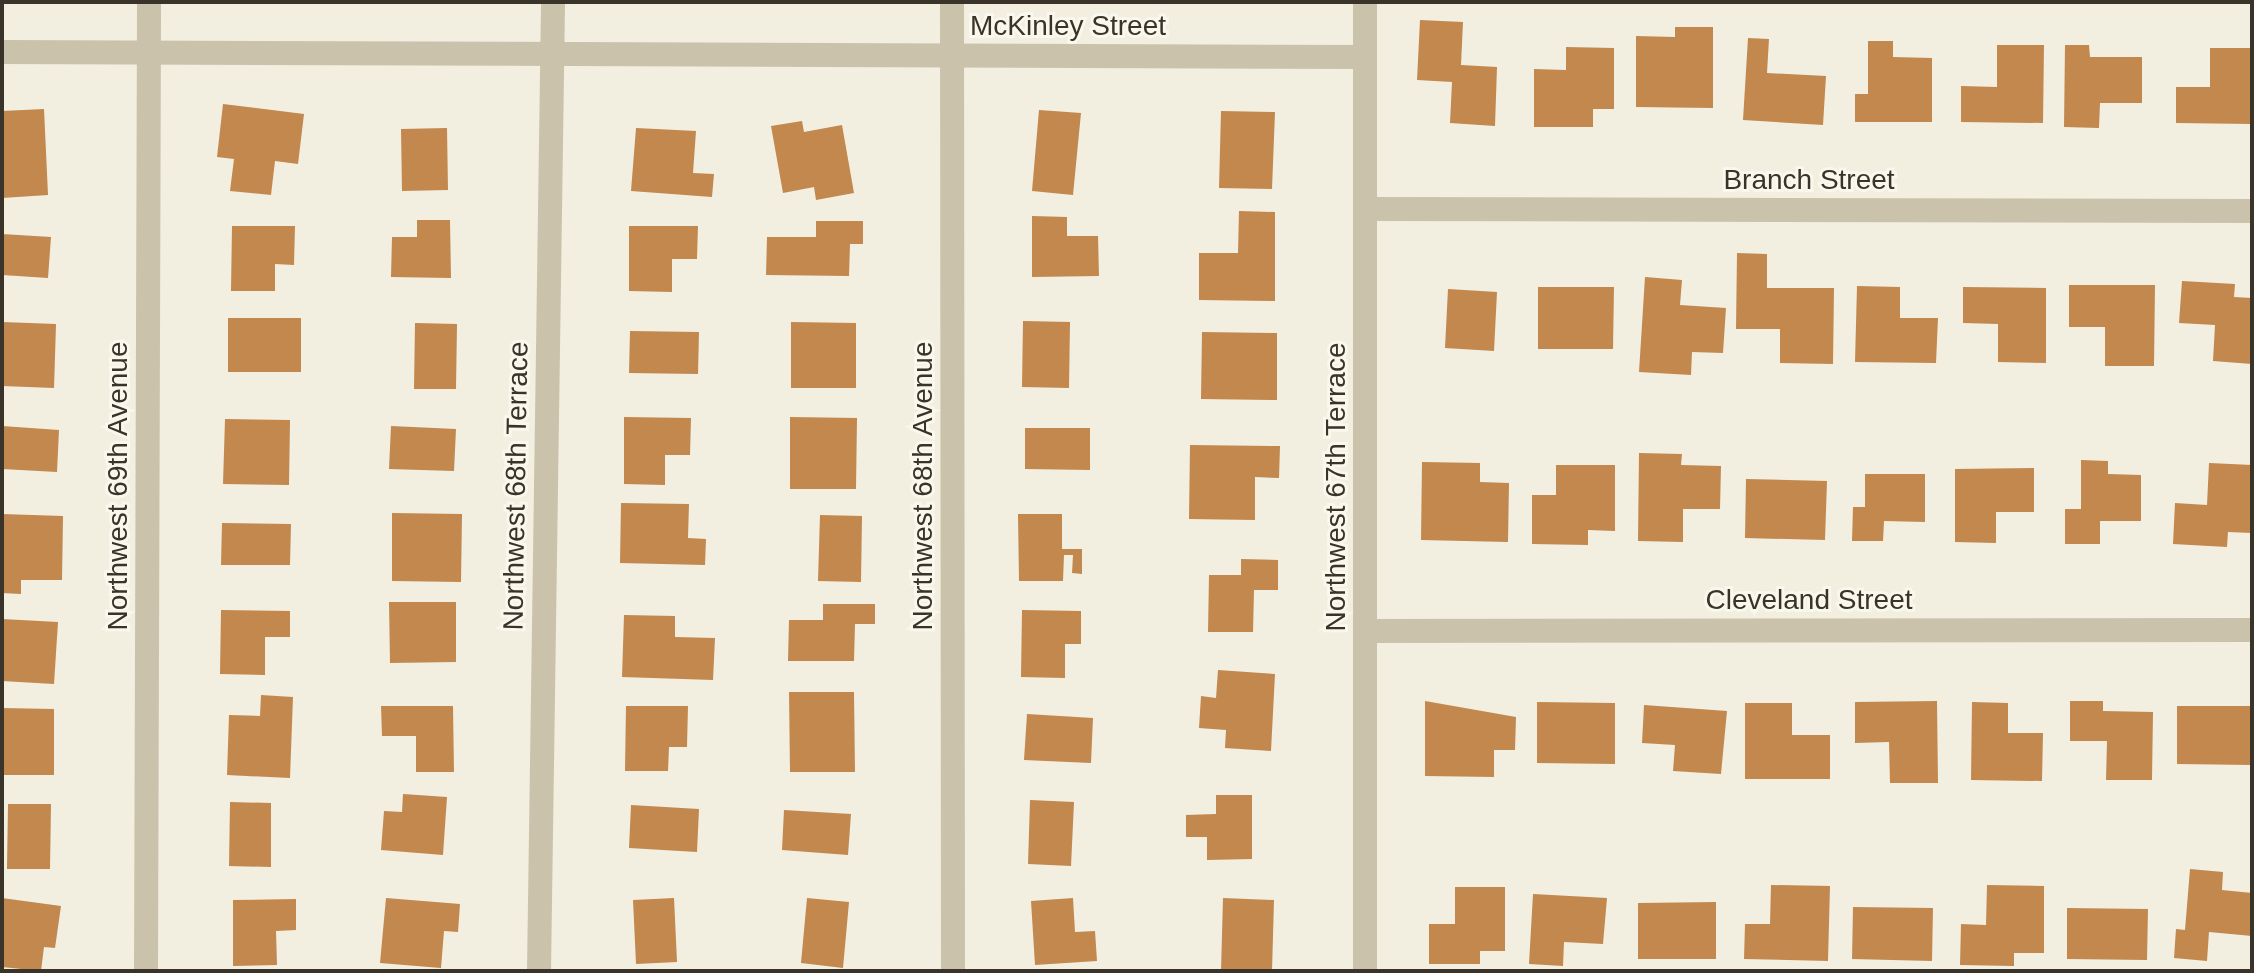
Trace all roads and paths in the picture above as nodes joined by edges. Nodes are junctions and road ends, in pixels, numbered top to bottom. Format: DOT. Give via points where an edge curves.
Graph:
graph roads {
  1 [pos="149,2"];
  2 [pos="553,2"];
  3 [pos="952,2"];
  4 [pos="1365,2"];
  5 [pos="150,51"];
  6 [pos="2,52"];
  7 [pos="553,53"];
  8 [pos="953,56"];
  9 [pos="1365,57"];
  10 [pos="1365,209"];
  11 [pos="2252,211"];
  12 [pos="2252,630"];
  13 [pos="1366,631"];
  14 [pos="146,971"];
  15 [pos="539,971"];
  16 [pos="953,971"];
  17 [pos="1365,971"];
  1 -- 5 [label="street, Northwest 69th Avenue"];
  2 -- 7 [label="street, Northwest 68th Terrace"];
  3 -- 8 [label="street, Northwest 68th Avenue"];
  4 -- 9 [label="street, Northwest 67th Terrace"];
  5 -- 6 [label="street, McKinley Street"];
  5 -- 7 [label="street, McKinley Street"];
  5 -- 14 [label="street, Northwest 69th Avenue"];
  7 -- 8 [label="street, McKinley Street"];
  7 -- 15 [label="street, Northwest 68th Terrace"];
  8 -- 9 [label="street, McKinley Street"];
  8 -- 16 [label="street, Northwest 68th Avenue"];
  9 -- 10 [label="street, Northwest 67th Terrace"];
  10 -- 11 [label="street, Branch Street"];
  10 -- 13 [label="street, Northwest 67th Terrace"];
  12 -- 13 [label="street, Cleveland Street"];
  13 -- 17 [label="street, Northwest 67th Terrace"];
}
